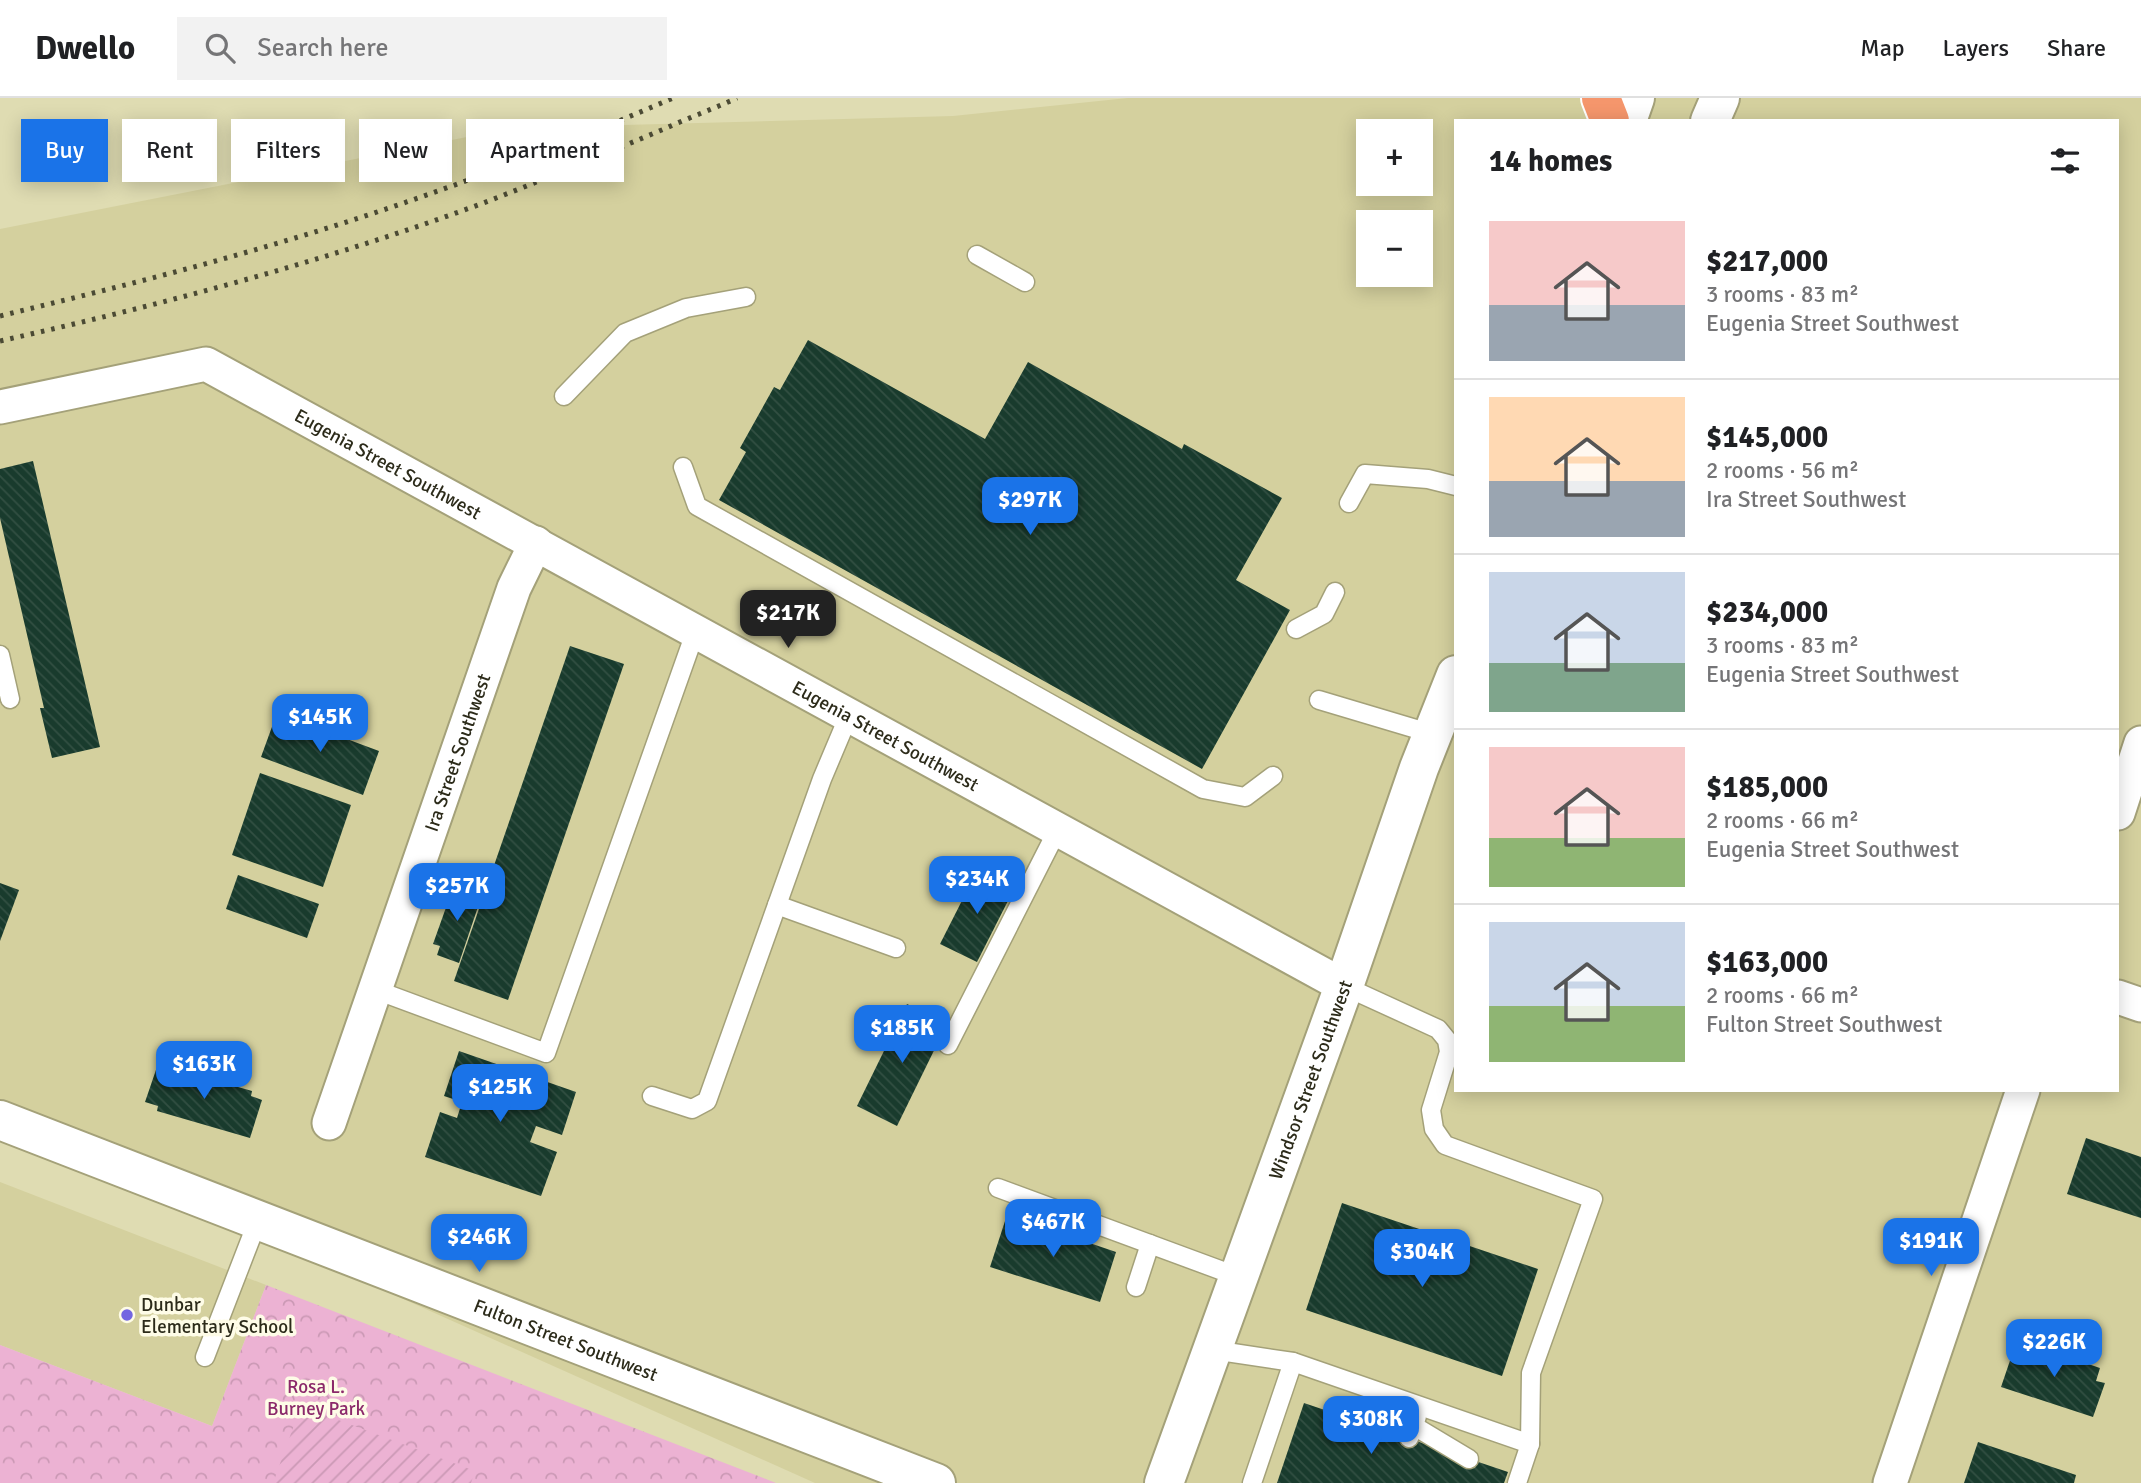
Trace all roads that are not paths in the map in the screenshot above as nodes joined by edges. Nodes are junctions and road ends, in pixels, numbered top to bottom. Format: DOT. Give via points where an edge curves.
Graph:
graph roads {
  1 [pos="1601,98"];
  2 [pos="1635,98"];
  3 [pos="1720,98"];
  4 [pos="1609,119"];
  5 [pos="1628,119"];
  6 [pos="1711,119"];
  7 [pos="976,255"];
  8 [pos="1026,282"];
  9 [pos="746,297"];
  10 [pos="564,396"];
  11 [pos="0,407"];
  12 [pos="683,467"];
  13 [pos="1454,486"];
  14 [pos="1349,503"];
  15 [pos="536,543"];
  16 [pos="1335,592"];
  17 [pos="1296,629"];
  18 [pos="696,630"];
  19 [pos="0,656"];
  20 [pos="1454,680"];
  21 [pos="10,699"];
  22 [pos="1320,701"];
  23 [pos="849,715"];
  24 [pos="1433,734"];
  25 [pos="2141,743"];
  26 [pos="1273,775"];
  27 [pos="2119,810"];
  28 [pos="1058,829"];
  29 [pos="777,905"];
  30 [pos="896,948"];
  31 [pos="1344,986"];
  32 [pos="376,990"];
  33 [pos="2119,997"];
  34 [pos="2141,1005"];
  35 [pos="948,1045"];
  36 [pos="2023,1092"];
  37 [pos="652,1096"];
  38 [pos="0,1120"];
  39 [pos="329,1124"];
  40 [pos="998,1188"];
  41 [pos="258,1220"];
  42 [pos="1150,1244"];
  43 [pos="1239,1277"];
  44 [pos="1136,1287"];
  45 [pos="1213,1349"];
  46 [pos="205,1357"];
  47 [pos="1293,1362"];
  48 [pos="1420,1406"];
  49 [pos="1360,1422"];
  50 [pos="1412,1432"];
  51 [pos="1530,1444"];
  52 [pos="1469,1459"];
  53 [pos="936,1483"];
  54 [pos="1164,1483"];
  55 [pos="1252,1483"];
  56 [pos="1517,1483"];
  57 [pos="1890,1483"];
  1 -- 4 [label="highway"];
  2 -- 5 [label="street"];
  3 -- 6 [label="street"];
  7 -- 8 [label="lane"];
  9 -- 10 [label="lane" via="686,308 625,334"];
  11 -- 15 [label="street, Eugenia Street Southwest" via="206,364"];
  12 -- 26 [label="lane" via="697,506 1203,789 1245,797"];
  13 -- 14 [label="lane" via="1365,474"];
  15 -- 18 [label="street, Eugenia Street Southwest"];
  15 -- 32 [label="street, Ira Street Southwest" via="514,588"];
  16 -- 17 [label="lane" via="1324,614"];
  18 -- 23 [label="street, Eugenia Street Southwest"];
  18 -- 32 [label="lane" via="546,1053"];
  19 -- 21 [label="lane"];
  20 -- 24 [label="street, Windsor Street Southwest"];
  22 -- 24 [label="lane"];
  23 -- 28 [label="street, Eugenia Street Southwest"];
  23 -- 29 [label="lane"];
  24 -- 31 [label="street, Windsor Street Southwest"];
  25 -- 27 [label="street"];
  28 -- 31 [label="street, Eugenia Street Southwest"];
  28 -- 35 [label="lane"];
  29 -- 30 [label="lane"];
  29 -- 37 [label="lane" via="707,1101 692,1109"];
  31 -- 43 [label="street, Windsor Street Southwest"];
  31 -- 51 [label="lane" via="1438,1029 1447,1040 1449,1052 1431,1110 1434,1129 1445,1145 1593,1199 1531,1373"];
  32 -- 39 [label="street, Ira Street Southwest"];
  33 -- 34 [label="street"];
  36 -- 57 [label="street"];
  38 -- 41 [label="street, Fulton Street Southwest"];
  40 -- 42 [label="lane"];
  41 -- 46 [label="lane"];
  41 -- 53 [label="street, Fulton Street Southwest"];
  42 -- 43 [label="lane"];
  42 -- 44 [label="lane"];
  43 -- 45 [label="street, Windsor Street Southwest"];
  45 -- 47 [label="lane"];
  45 -- 54 [label="street, Windsor Street Southwest"];
  47 -- 48 [label="lane"];
  47 -- 55 [label="lane"];
  48 -- 50 [label="lane"];
  48 -- 51 [label="lane"];
  49 -- 50 [label="lane"];
  50 -- 52 [label="lane"];
  51 -- 56 [label="lane"];
}
